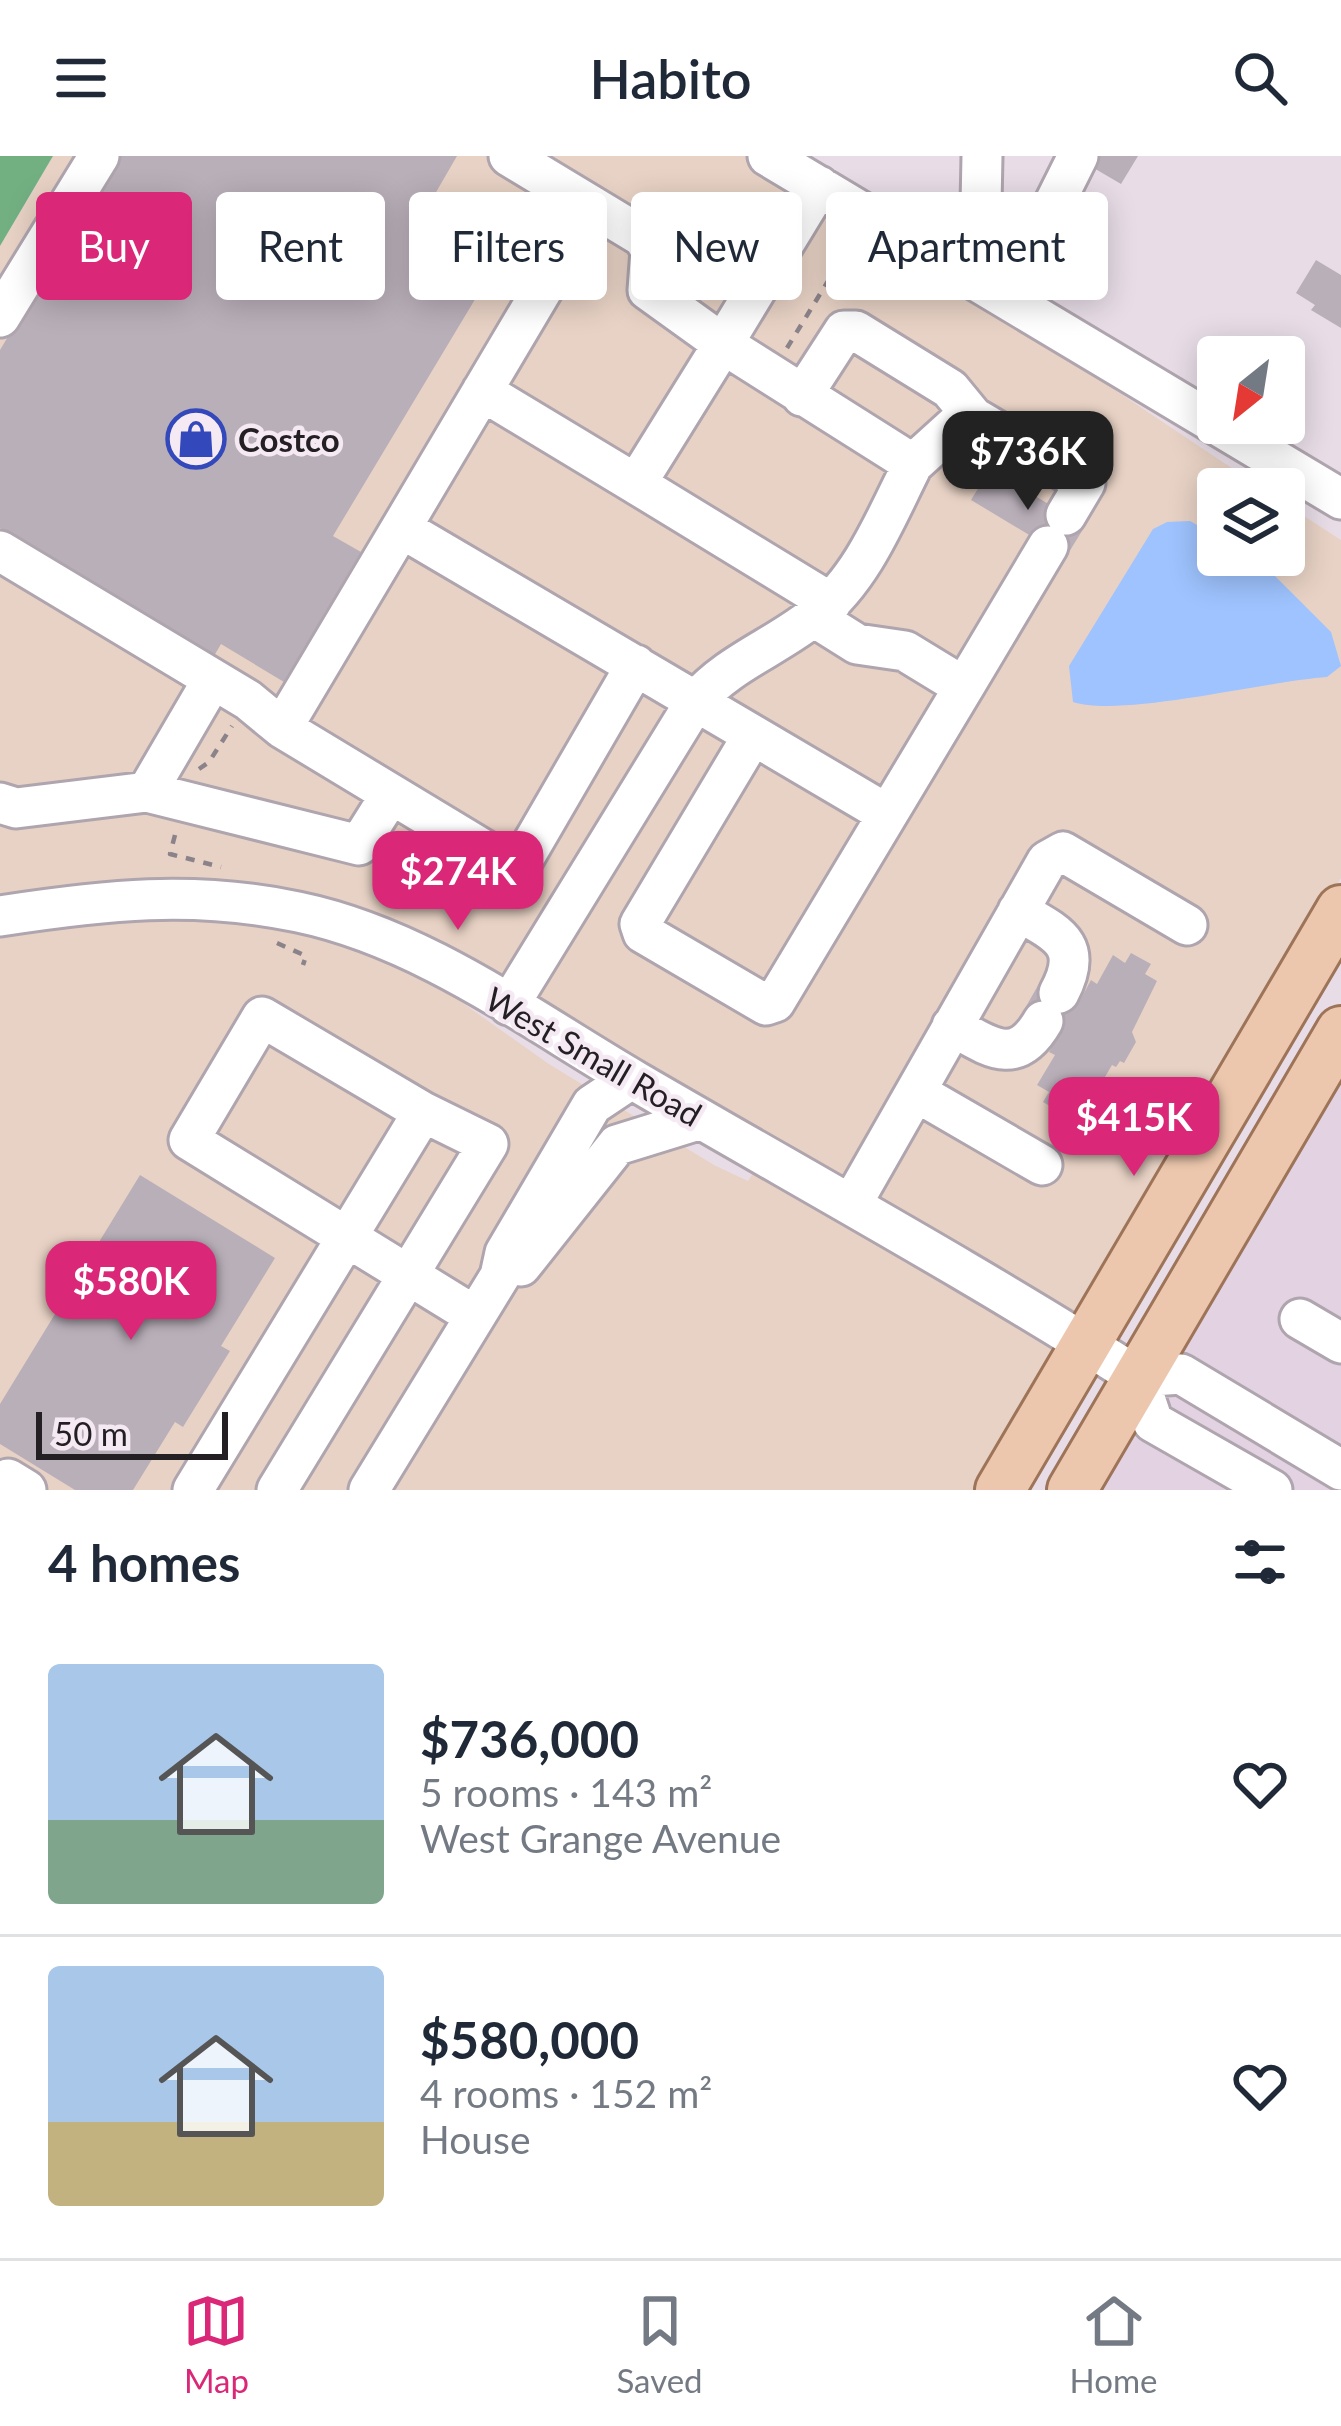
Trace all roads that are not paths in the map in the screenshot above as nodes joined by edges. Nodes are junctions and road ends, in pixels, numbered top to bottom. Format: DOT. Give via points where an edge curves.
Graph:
graph roads {
  1 [pos="99,156"];
  2 [pos="509,156"];
  3 [pos="769,156"];
  4 [pos="982,156"];
  5 [pos="1078,156"];
  6 [pos="819,186"];
  7 [pos="569,192"];
  8 [pos="829,192"];
  9 [pos="981,192"];
  10 [pos="1060,192"];
  11 [pos="607,215"];
  12 [pos="536,300"];
  13 [pos="1009,300"];
  14 [pos="0,317"];
  15 [pos="724,344"];
  16 [pos="482,391"];
  17 [pos="802,396"];
  18 [pos="974,417"];
  19 [pos="913,464"];
  20 [pos="636,484"];
  21 [pos="1341,500"];
  22 [pos="401,528"];
  23 [pos="0,551"];
  24 [pos="822,610"];
  25 [pos="636,665"];
  26 [pos="213,679"];
  27 [pos="964,687"];
  28 [pos="695,702"];
  29 [pos="282,728"];
  30 [pos="753,735"];
  31 [pos="147,792"];
  32 [pos="391,794"];
  33 [pos="0,802"];
  34 [pos="887,814"];
  35 [pos="1018,910"];
  36 [pos="1341,910"];
  37 [pos="0,916"];
  38 [pos="1187,925"];
  39 [pos="509,1005"];
  40 [pos="952,1025"];
  41 [pos="1341,1030"];
  42 [pos="631,1079"];
  43 [pos="916,1092"];
  44 [pos="423,1112"];
  45 [pos="701,1119"];
  46 [pos="1042,1166"];
  47 [pos="851,1205"];
  48 [pos="348,1238"];
  49 [pos="408,1276"];
  50 [pos="500,1276"];
  51 [pos="475,1316"];
  52 [pos="1300,1319"];
  53 [pos="1341,1343"];
  54 [pos="1086,1344"];
  55 [pos="1138,1377"];
  56 [pos="1341,1470"];
  57 [pos="193,1490"];
  58 [pos="277,1490"];
  59 [pos="369,1490"];
  60 [pos="1000,1490"];
  61 [pos="1072,1490"];
  62 [pos="1272,1490"];
  1 -- 14 [label="street"];
  2 -- 7 [label="street"];
  3 -- 6 [label="street"];
  4 -- 9 [label="street"];
  5 -- 10 [label="street"];
  6 -- 8 [label="street"];
  6 -- 15 [label="street"];
  11 -- 15 [label="street" via="650,245 652,296"];
  12 -- 16 [label="street"];
  13 -- 21 [label="street"];
  15 -- 17 [label="street"];
  15 -- 20 [label="street"];
  16 -- 20 [label="street"];
  16 -- 22 [label="street"];
  17 -- 18 [label="street" via="844,331 856,331 950,389"];
  17 -- 19 [label="street"];
  18 -- 19 [label="street"];
  18 -- 27 [label="street" via="1085,483"];
  19 -- 24 [label="street" via="857,568"];
  20 -- 24 [label="street"];
  22 -- 25 [label="street"];
  22 -- 29 [label="street"];
  23 -- 26 [label="street"];
  24 -- 27 [label="street" via="857,644 905,652"];
  24 -- 28 [label="street" via="725,670"];
  25 -- 28 [label="street"];
  25 -- 32 [label="street" via="517,870"];
  26 -- 29 [label="street"];
  26 -- 31 [label="street"];
  27 -- 34 [label="street"];
  28 -- 30 [label="street"];
  28 -- 39 [label="street"];
  29 -- 32 [label="street"];
  30 -- 34 [label="street"];
  30 -- 34 [label="street" via="640,924 725,981 766,1005 776,1002"];
  31 -- 32 [label="street" via="358,845"];
  31 -- 33 [label="street" via="16,808"];
  35 -- 38 [label="street" via="1047,861 1063,852"];
  35 -- 40 [label="street"];
  35 -- 40 [label="street" via="1063,940 1072,956 1051,1007 1019,1048 1000,1050"];
  36 -- 54 [label="main road"];
  37 -- 39 [label="street, West Small Road" via="162,897 300,912 409,950"];
  39 -- 42 [label="street, West Small Road"];
  40 -- 43 [label="street"];
  41 -- 55 [label="main road"];
  42 -- 45 [label="street, West Small Road"];
  42 -- 50 [label="street" via="592,1105 505,1253"];
  43 -- 46 [label="street"];
  43 -- 47 [label="street"];
  44 -- 48 [label="street"];
  44 -- 48 [label="street" via="262,1017 237,1058 189,1140"];
  44 -- 49 [label="street" via="488,1144"];
  45 -- 47 [label="street, West Small Road"];
  45 -- 50 [label="street" via="617,1145 520,1267"];
  47 -- 54 [label="street, West Small Road"];
  48 -- 49 [label="street"];
  48 -- 57 [label="street"];
  49 -- 51 [label="street"];
  49 -- 58 [label="street"];
  50 -- 51 [label="street"];
  51 -- 59 [label="street"];
  52 -- 53 [label="street"];
  54 -- 55 [label="street, West Small Road"];
  54 -- 60 [label="main road"];
  55 -- 56 [label="street" via="1181,1374"];
  55 -- 61 [label="main road"];
  55 -- 62 [label="street" via="1153,1422"];
}
